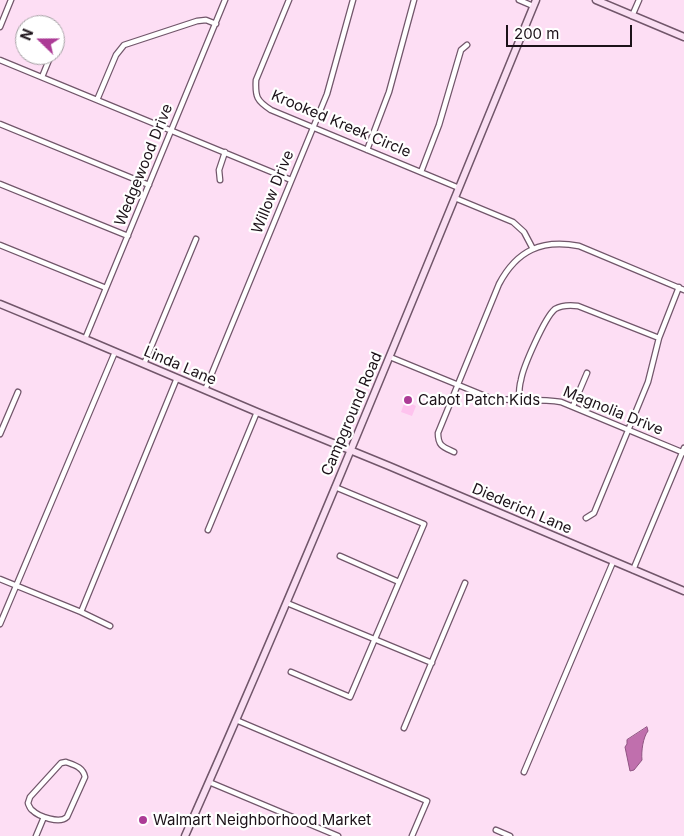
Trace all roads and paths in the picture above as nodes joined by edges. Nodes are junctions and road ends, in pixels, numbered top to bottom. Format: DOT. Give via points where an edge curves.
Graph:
graph roads {
  1 [pos="11,0"];
  2 [pos="225,0"];
  3 [pos="289,0"];
  4 [pos="353,0"];
  5 [pos="414,0"];
  6 [pos="519,0"];
  7 [pos="596,0"];
  8 [pos="639,0"];
  9 [pos="535,3"];
  10 [pos="632,16"];
  11 [pos="216,24"];
  12 [pos="0,28"];
  13 [pos="684,37"];
  14 [pos="467,45"];
  15 [pos="0,60"];
  16 [pos="47,65"];
  17 [pos="42,77"];
  18 [pos="97,100"];
  19 [pos="0,124"];
  20 [pos="313,127"];
  21 [pos="172,130"];
  22 [pos="367,150"];
  23 [pos="225,152"];
  24 [pos="421,172"];
  25 [pos="220,180"];
  26 [pos="291,180"];
  27 [pos="0,184"];
  28 [pos="149,185"];
  29 [pos="459,188"];
  30 [pos="455,198"];
  31 [pos="128,236"];
  32 [pos="196,239"];
  33 [pos="0,244"];
  34 [pos="532,249"];
  35 [pos="679,287"];
  36 [pos="106,288"];
  37 [pos="684,290"];
  38 [pos="0,304"];
  39 [pos="659,338"];
  40 [pos="85,339"];
  41 [pos="115,352"];
  42 [pos="390,357"];
  43 [pos="144,364"];
  44 [pos="587,373"];
  45 [pos="177,378"];
  46 [pos="458,386"];
  47 [pos="205,390"];
  48 [pos="18,392"];
  49 [pos="519,400"];
  50 [pos="573,406"];
  51 [pos="257,412"];
  52 [pos="628,429"];
  53 [pos="0,434"];
  54 [pos="350,451"];
  55 [pos="683,451"];
  56 [pos="454,452"];
  57 [pos="335,487"];
  58 [pos="586,518"];
  59 [pos="208,530"];
  60 [pos="340,556"];
  61 [pos="614,562"];
  62 [pos="633,570"];
  63 [pos="0,579"];
  64 [pos="399,582"];
  65 [pos="465,582"];
  66 [pos="16,586"];
  67 [pos="684,591"];
  68 [pos="286,603"];
  69 [pos="81,612"];
  70 [pos="0,624"];
  71 [pos="110,626"];
  72 [pos="375,639"];
  73 [pos="432,663"];
  74 [pos="291,672"];
  75 [pos="236,720"];
  76 [pos="404,728"];
  77 [pos="524,772"];
  78 [pos="209,782"];
  79 [pos="44,816"];
  80 [pos="496,830"];
  81 [pos="36,836"];
  82 [pos="185,836"];
  83 [pos="338,836"];
  84 [pos="412,836"];
  85 [pos="510,836"];
  1 -- 12 [label="street"];
  2 -- 11 [label="street, Wedgewood Drive"];
  3 -- 20 [label="street, Krooked Kreek Circle" via="256,80 256,94 260,103 271,110"];
  4 -- 20 [label="street, Willow Drive" via="332,76"];
  5 -- 22 [label="street" via="389,92"];
  6 -- 9 [label="street"];
  7 -- 10 [label="street"];
  8 -- 10 [label="street"];
  9 -- 29 [label="street, Campground Road"];
  10 -- 13 [label="street"];
  11 -- 18 [label="street" via="197,21 124,46 116,55"];
  11 -- 21 [label="street, Wedgewood Drive"];
  14 -- 24 [label="street" via="460,50 439,125"];
  15 -- 17 [label="street"];
  16 -- 17 [label="street"];
  17 -- 18 [label="street"];
  18 -- 21 [label="street"];
  19 -- 28 [label="street"];
  20 -- 22 [label="street, Krooked Kreek Circle"];
  20 -- 26 [label="street, Willow Drive"];
  21 -- 23 [label="street"];
  21 -- 28 [label="street, Wedgewood Drive"];
  22 -- 24 [label="street, Krooked Kreek Circle"];
  23 -- 25 [label="street" via="219,170"];
  23 -- 26 [label="street"];
  24 -- 29 [label="street, Krooked Kreek Circle"];
  26 -- 47 [label="street, Willow Drive"];
  27 -- 31 [label="street"];
  28 -- 31 [label="street, Wedgewood Drive"];
  29 -- 30 [label="street, Campground Road"];
  30 -- 34 [label="street" via="513,222 524,232"];
  30 -- 42 [label="street, Campground Road"];
  31 -- 36 [label="street, Wedgewood Drive"];
  32 -- 43 [label="street"];
  33 -- 36 [label="street"];
  34 -- 35 [label="street" via="564,243 579,246"];
  34 -- 46 [label="street" via="512,264 499,284"];
  35 -- 37 [label="street"];
  35 -- 39 [label="street"];
  36 -- 40 [label="street, Wedgewood Drive"];
  38 -- 40 [label="street, Linda Lane"];
  39 -- 49 [label="street" via="578,306 556,308 545,320 528,361 521,379"];
  39 -- 52 [label="street" via="648,382"];
  40 -- 41 [label="street, Linda Lane"];
  41 -- 43 [label="street, Linda Lane"];
  41 -- 66 [label="street"];
  42 -- 46 [label="street, Magnolia Drive"];
  42 -- 54 [label="street, Campground Road"];
  43 -- 45 [label="street, Linda Lane"];
  44 -- 50 [label="street"];
  45 -- 47 [label="street, Linda Lane"];
  45 -- 69 [label="street"];
  46 -- 49 [label="street, Magnolia Drive" via="490,398"];
  46 -- 56 [label="street" via="438,433 442,446"];
  47 -- 51 [label="street, Linda Lane"];
  48 -- 53 [label="street"];
  49 -- 50 [label="street, Magnolia Drive" via="549,400"];
  50 -- 52 [label="street, Magnolia Drive"];
  51 -- 54 [label="street, Linda Lane"];
  51 -- 59 [label="street"];
  52 -- 55 [label="street, Magnolia Drive"];
  52 -- 58 [label="street" via="594,513"];
  54 -- 57 [label="street, Campground Road"];
  54 -- 61 [label="street, Diederich Lane"];
  55 -- 62 [label="street"];
  57 -- 64 [label="street" via="424,524"];
  57 -- 68 [label="street, Campground Road"];
  60 -- 64 [label="street"];
  61 -- 62 [label="street, Diederich Lane"];
  61 -- 77 [label="street"];
  62 -- 67 [label="street, Diederich Lane"];
  63 -- 66 [label="street"];
  64 -- 72 [label="street"];
  65 -- 73 [label="street"];
  66 -- 69 [label="street"];
  66 -- 70 [label="street"];
  68 -- 72 [label="street"];
  68 -- 75 [label="street, Campground Road"];
  69 -- 71 [label="street"];
  72 -- 73 [label="street"];
  72 -- 74 [label="street" via="350,697"];
  73 -- 76 [label="street"];
  75 -- 78 [label="street, Campground Road"];
  75 -- 84 [label="street" via="427,801"];
  78 -- 82 [label="street, Campground Road"];
  78 -- 83 [label="street"];
  79 -- 79 [label="street" via="58,821 67,817 85,777 81,768 61,763 30,797 28,803 32,811"];
  79 -- 81 [label="street"];
  80 -- 85 [label="street"];
}
